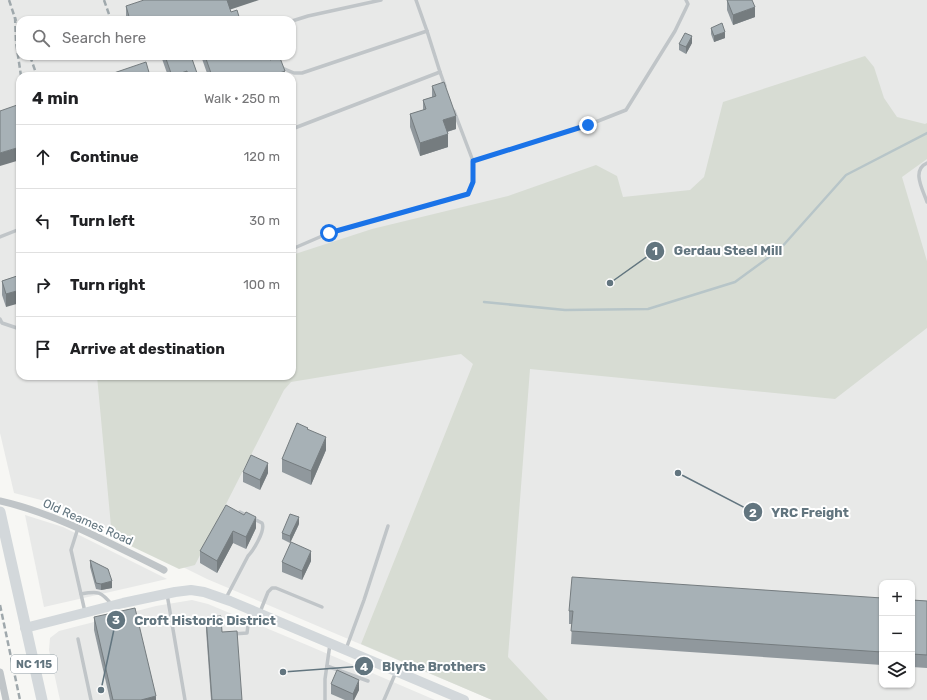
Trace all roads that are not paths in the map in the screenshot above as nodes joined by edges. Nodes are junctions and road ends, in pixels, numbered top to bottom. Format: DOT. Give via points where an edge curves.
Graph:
graph roads {
  1 [pos="381,0"];
  2 [pos="416,0"];
  3 [pos="686,0"];
  4 [pos="296,20"];
  5 [pos="427,31"];
  6 [pos="275,65"];
  7 [pos="294,72"];
  8 [pos="296,72"];
  9 [pos="440,72"];
  10 [pos="446,87"];
  11 [pos="454,109"];
  12 [pos="296,127"];
  13 [pos="473,161"];
  14 [pos="927,163"];
  15 [pos="927,202"];
  16 [pos="16,231"];
  17 [pos="0,237"];
  18 [pos="296,246"];
  19 [pos="0,319"];
  20 [pos="16,328"];
  21 [pos="0,501"];
  22 [pos="0,512"];
  23 [pos="240,512"];
  24 [pos="388,526"];
  25 [pos="78,528"];
  26 [pos="164,570"];
  27 [pos="167,593"];
  28 [pos="81,594"];
  29 [pos="226,599"];
  30 [pos="112,606"];
  31 [pos="322,607"];
  32 [pos="255,611"];
  33 [pos="85,612"];
  34 [pos="26,628"];
  35 [pos="226,634"];
  36 [pos="78,639"];
  37 [pos="330,643"];
  38 [pos="345,650"];
  39 [pos="327,666"];
  40 [pos="396,671"];
  41 [pos="0,672"];
  42 [pos="368,681"];
  43 [pos="457,699"];
  44 [pos="6,700"];
  45 [pos="42,700"];
  46 [pos="91,700"];
  47 [pos="185,700"];
  48 [pos="325,700"];
  49 [pos="384,700"];
  1 -- 4 [label="lane"];
  2 -- 5 [label="lane"];
  3 -- 13 [label="lane" via="688,4 675,31 626,110 588,125"];
  5 -- 8 [label="lane" via="302,73"];
  5 -- 9 [label="lane"];
  6 -- 7 [label="lane"];
  9 -- 10 [label="lane"];
  9 -- 12 [label="lane"];
  11 -- 13 [label="lane"];
  13 -- 18 [label="lane" via="473,182 468,194 329,233"];
  14 -- 15 [label="lane" via="922,165 918,176"];
  16 -- 17 [label="lane"];
  19 -- 20 [label="lane" via="2,323"];
  21 -- 25 [label="street, Old Reames Road" via="38,512"];
  22 -- 34 [label="main road, NC 115"];
  23 -- 29 [label="lane" via="262,522 263,528"];
  24 -- 38 [label="lane"];
  25 -- 26 [label="street, Old Reames Road"];
  25 -- 28 [label="lane" via="71,550"];
  27 -- 29 [label="main road" via="191,590"];
  27 -- 30 [label="main road"];
  27 -- 47 [label="lane"];
  28 -- 30 [label="lane" via="103,594"];
  28 -- 33 [label="lane"];
  29 -- 32 [label="main road"];
  30 -- 33 [label="main road"];
  31 -- 32 [label="lane" via="272,588"];
  32 -- 35 [label="lane" via="247,634"];
  32 -- 37 [label="main road"];
  33 -- 34 [label="main road"];
  34 -- 45 [label="main road, NC 115"];
  36 -- 46 [label="lane"];
  37 -- 38 [label="main road"];
  37 -- 39 [label="lane"];
  38 -- 40 [label="main road"];
  39 -- 42 [label="lane"];
  39 -- 48 [label="lane"];
  40 -- 43 [label="main road"];
  40 -- 49 [label="lane"];
  41 -- 44 [label="street"];
}
